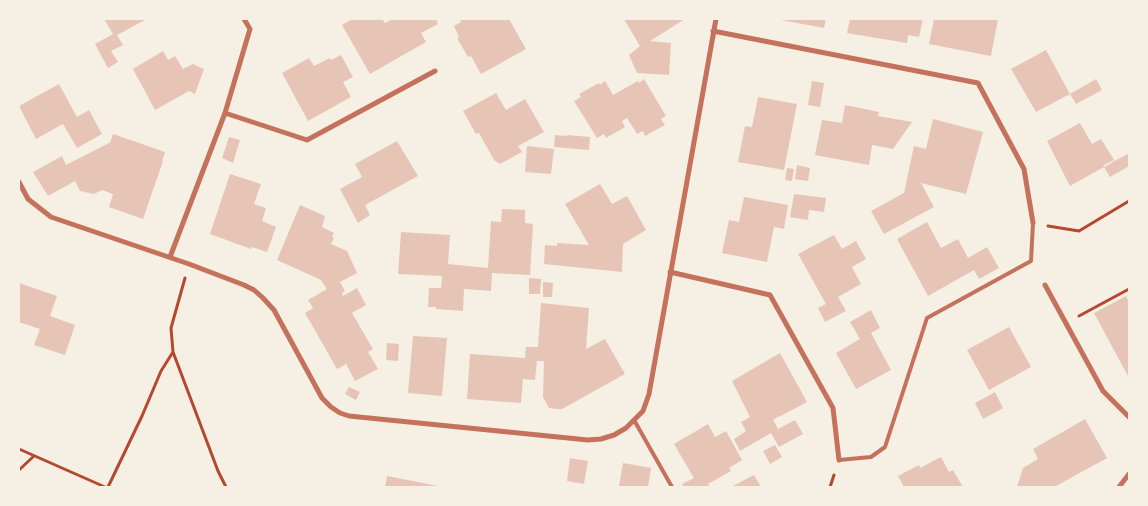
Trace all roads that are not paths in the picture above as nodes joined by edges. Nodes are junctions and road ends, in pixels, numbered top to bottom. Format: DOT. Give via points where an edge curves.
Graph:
graph roads {
  1 [pos="244,19"];
  2 [pos="716,19"];
  3 [pos="713,31"];
  4 [pos="435,71"];
  5 [pos="224,114"];
  6 [pos="19,182"];
  7 [pos="1033,223"];
  8 [pos="170,257"];
  9 [pos="670,272"];
  10 [pos="1045,285"];
  11 [pos="1129,417"];
  12 [pos="634,420"];
  13 [pos="839,460"];
  14 [pos="1129,474"];
  15 [pos="672,487"];
  16 [pos="1119,487"];
  1 -- 5 [label="street" via="250,29"];
  2 -- 3 [label="street"];
  3 -- 7 [label="street" via="978,83 1024,168"];
  3 -- 9 [label="street"];
  4 -- 5 [label="street" via="307,140"];
  5 -- 8 [label="street"];
  6 -- 8 [label="street" via="28,198 50,217"];
  7 -- 13 [label="lane" via="1031,261 927,318 885,447 871,457"];
  8 -- 12 [label="street" via="244,285 263,298 274,310 322,398 340,413 588,440 614,435"];
  9 -- 12 [label="street" via="649,394 643,411"];
  9 -- 13 [label="street" via="770,295 833,408"];
  10 -- 11 [label="street" via="1103,391"];
  12 -- 15 [label="lane"];
  14 -- 16 [label="street"];
}
